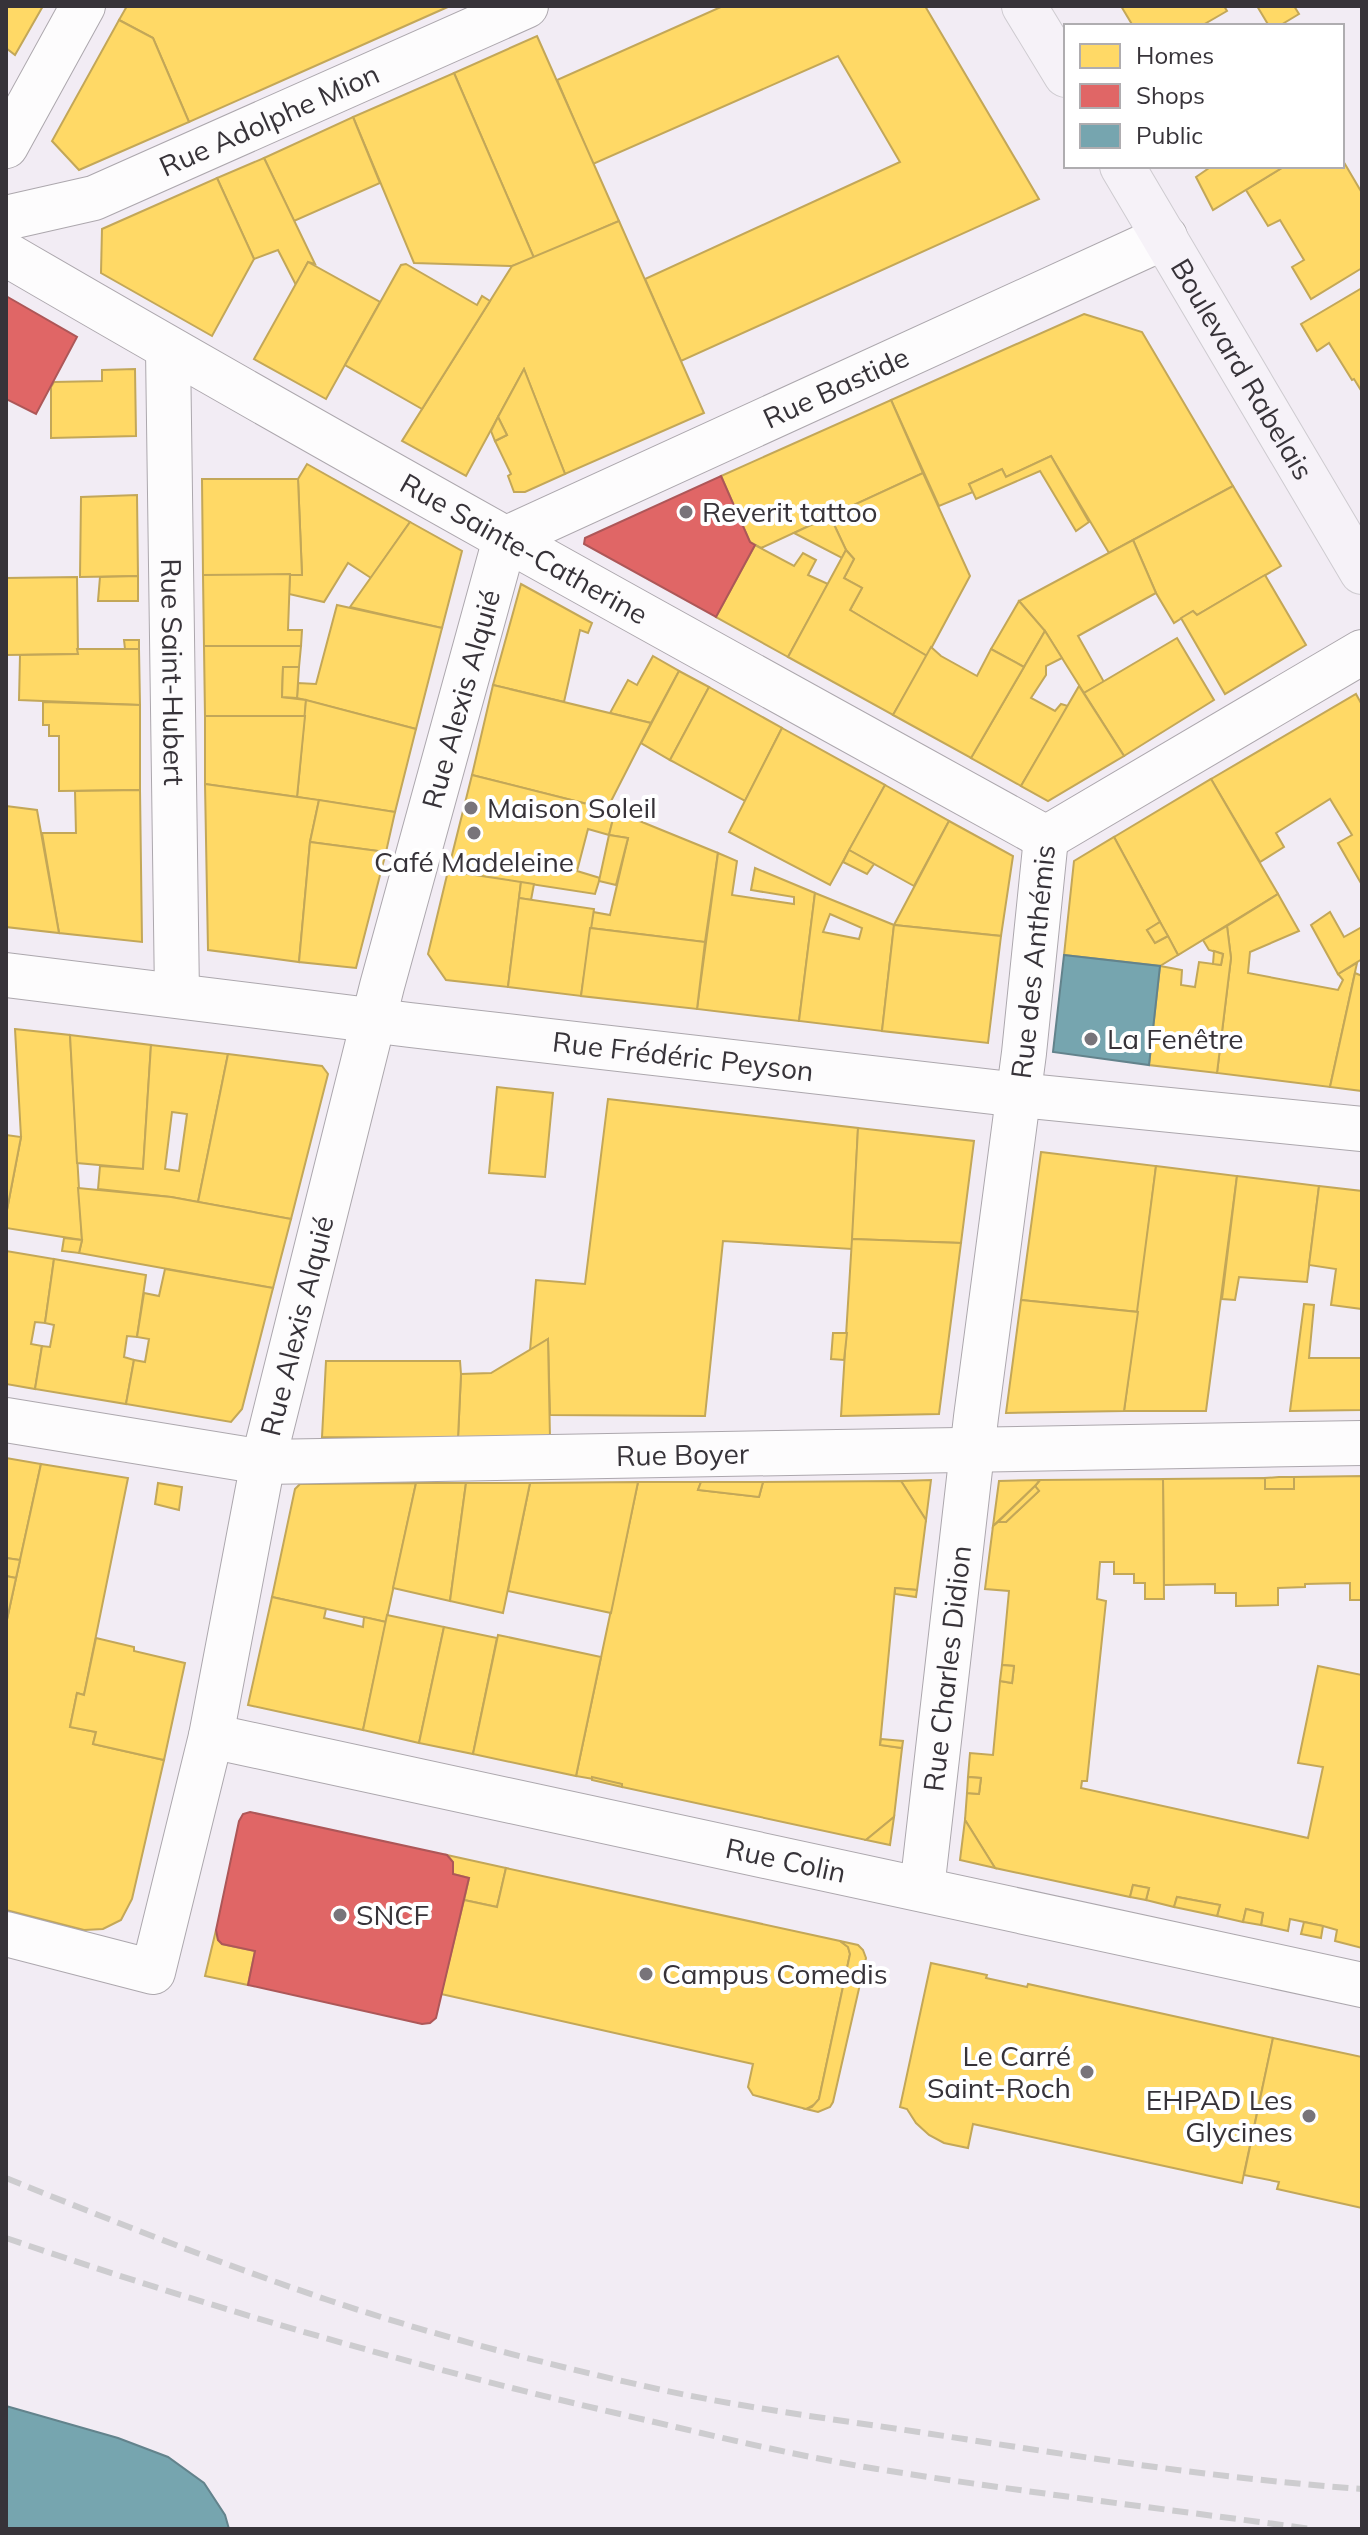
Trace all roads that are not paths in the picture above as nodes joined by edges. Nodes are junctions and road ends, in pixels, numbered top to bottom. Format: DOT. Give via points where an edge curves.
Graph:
graph roads {
  1 [pos="83,6"];
  2 [pos="526,6"];
  3 [pos="1024,6"];
  4 [pos="1064,72"];
  5 [pos="18,96"];
  6 [pos="6,146"];
  7 [pos="1123,168"];
  8 [pos="6,218"];
  9 [pos="1165,237"];
  10 [pos="6,254"];
  11 [pos="168,350"];
  12 [pos="505,539"];
  13 [pos="1362,572"];
  14 [pos="1362,652"];
  15 [pos="1046,838"];
  16 [pos="6,975"];
  17 [pos="177,995"];
  18 [pos="373,1021"];
  19 [pos="1019,1095"];
  20 [pos="1362,1129"];
  21 [pos="6,1420"];
  22 [pos="1362,1443"];
  23 [pos="972,1450"];
  24 [pos="263,1462"];
  25 [pos="211,1736"];
  26 [pos="922,1889"];
  27 [pos="6,1934"];
  28 [pos="1362,1985"];
  1 -- 5 [label="street"];
  2 -- 8 [label="street, Rue Adolphe Mion" via="94,198"];
  3 -- 4 [label="main road"];
  5 -- 6 [label="street"];
  7 -- 9 [label="main road, Boulevard Rabelais"];
  9 -- 12 [label="street, Rue Bastide"];
  9 -- 13 [label="main road, Boulevard Rabelais"];
  10 -- 11 [label="street, Rue Sainte-Catherine"];
  11 -- 12 [label="street, Rue Sainte-Catherine"];
  11 -- 17 [label="street, Rue Saint-Hubert"];
  12 -- 15 [label="street, Rue Sainte-Catherine"];
  12 -- 18 [label="street, Rue Alexis Alquié"];
  14 -- 15 [label="street, Rue des Anthémis"];
  15 -- 19 [label="street, Rue des Anthémis"];
  16 -- 17 [label="street, Rue Frédéric Peyson"];
  17 -- 18 [label="street, Rue Frédéric Peyson"];
  18 -- 19 [label="street, Rue Frédéric Peyson"];
  18 -- 24 [label="street, Rue Alexis Alquié"];
  19 -- 20 [label="street, Rue Frédéric Peyson"];
  19 -- 23 [label="street, Rue des Anthémis"];
  21 -- 24 [label="street, Rue Boyer"];
  22 -- 23 [label="street, Rue Boyer"];
  23 -- 24 [label="street, Rue Boyer"];
  23 -- 26 [label="street, Rue Charles Didion"];
  24 -- 25 [label="street, Rue Alexis Alquié"];
  25 -- 26 [label="street, Rue Colin"];
  25 -- 27 [label="street, Rue Alexis Alquié" via="153,1972"];
  26 -- 28 [label="street, Rue Colin"];
}
